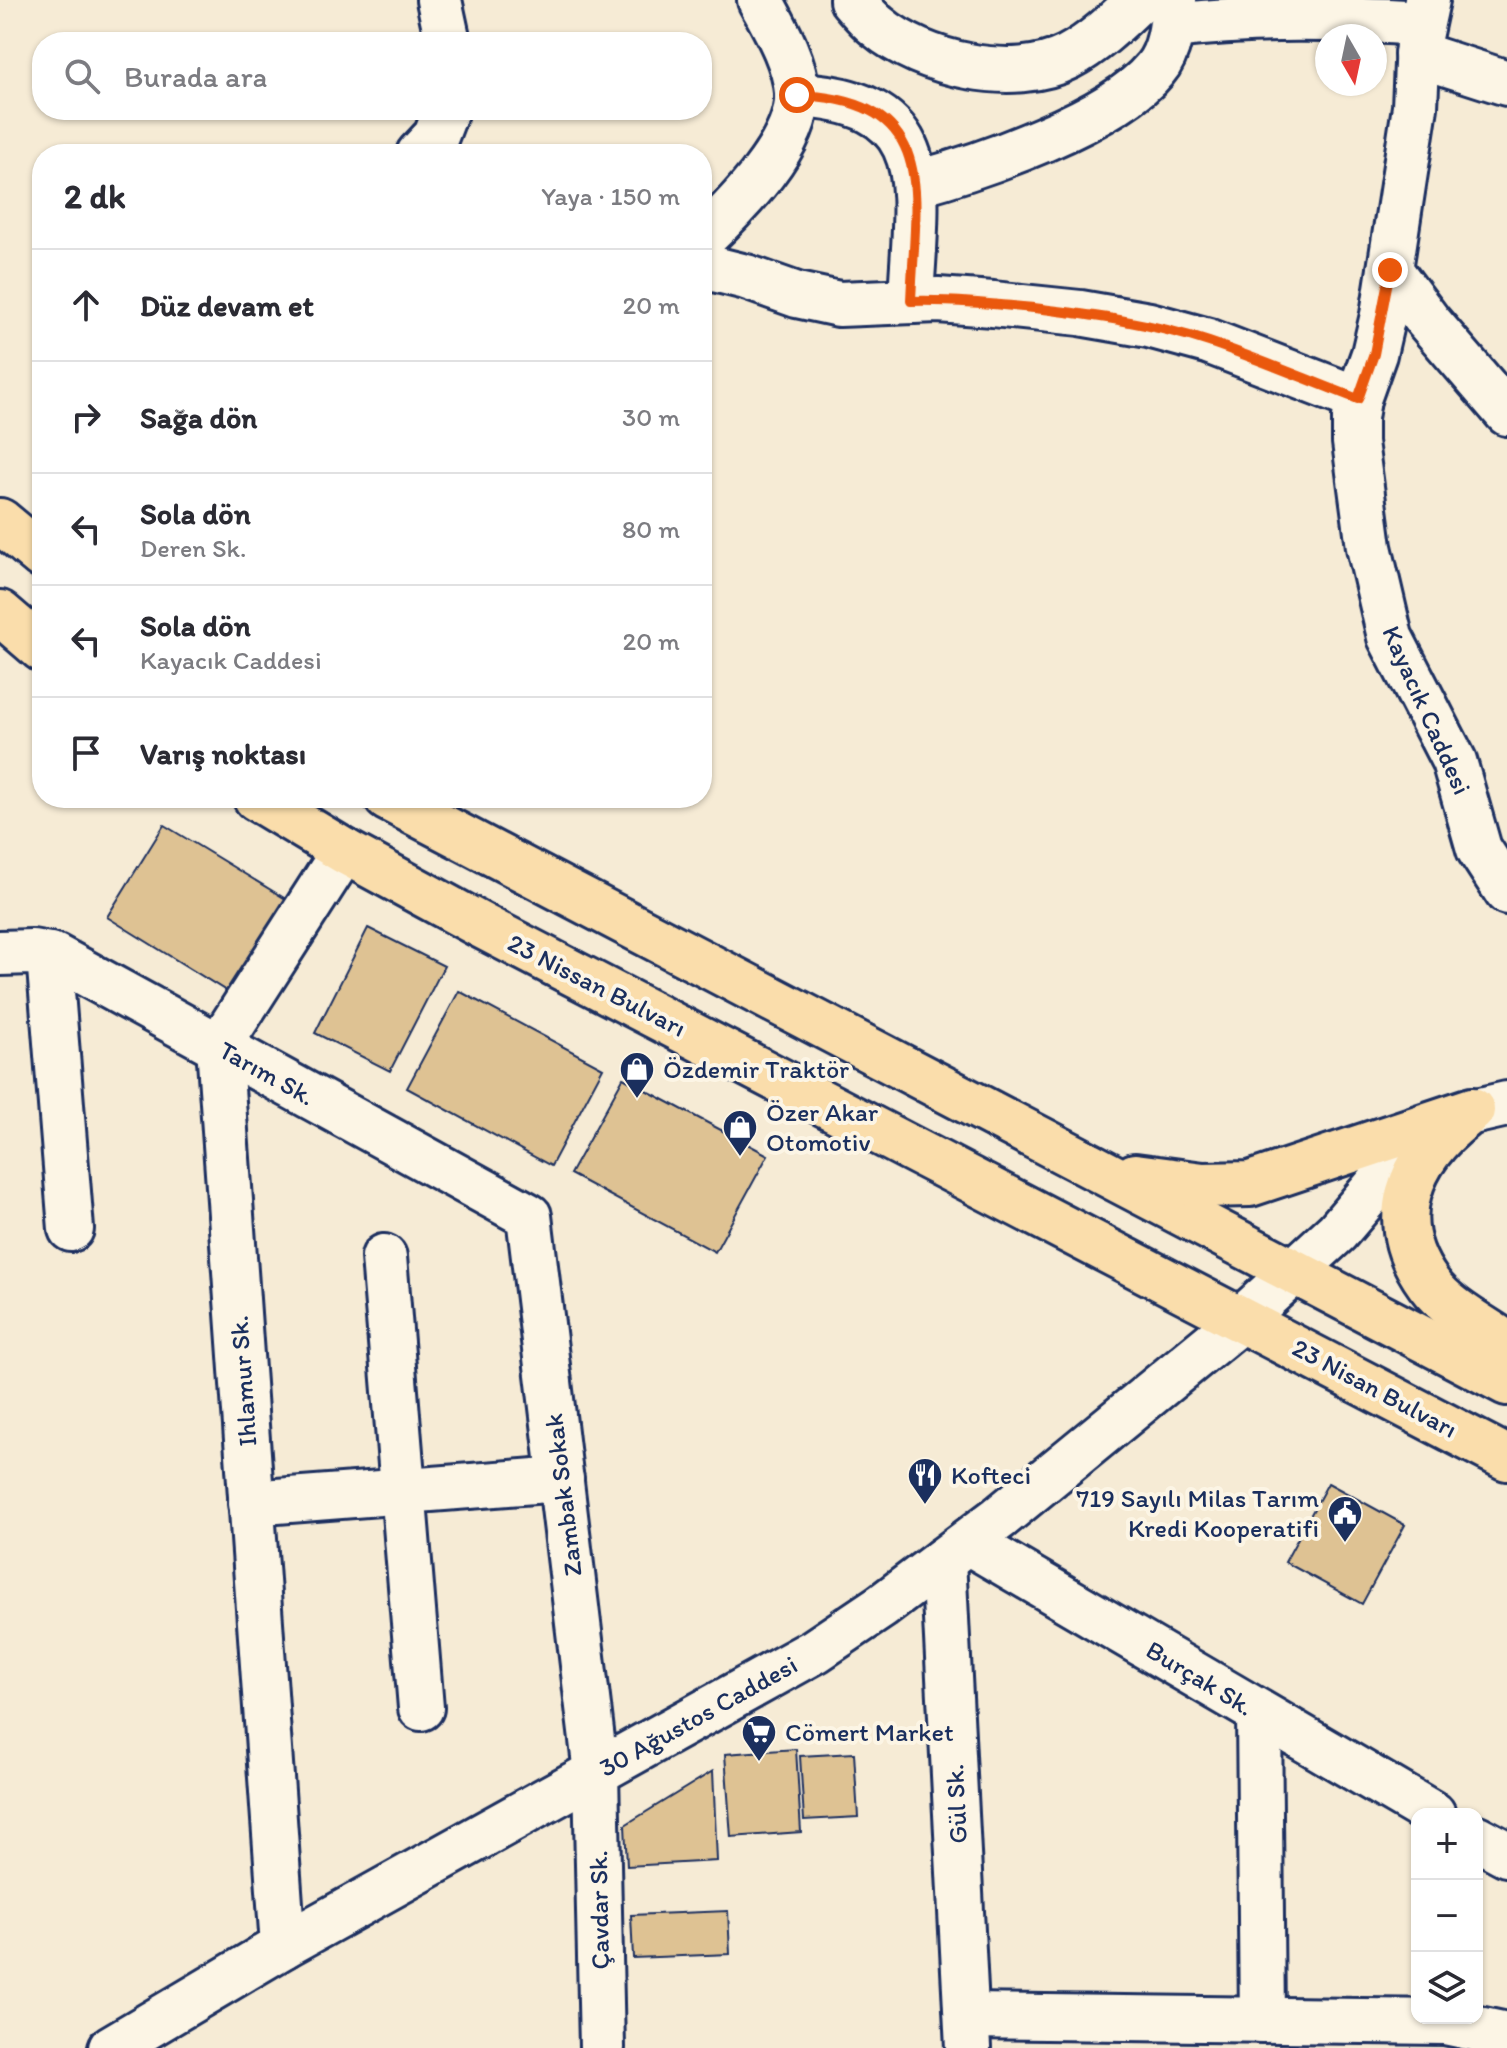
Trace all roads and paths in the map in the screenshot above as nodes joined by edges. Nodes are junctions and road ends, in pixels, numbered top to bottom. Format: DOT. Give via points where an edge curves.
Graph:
graph roads {
  1 [pos="439,0"];
  2 [pos="760,0"];
  3 [pos="852,0"];
  4 [pos="1162,9"];
  5 [pos="1422,25"];
  6 [pos="446,32"];
  7 [pos="1507,83"];
  8 [pos="797,95"];
  9 [pos="442,120"];
  10 [pos="428,144"];
  11 [pos="915,184"];
  12 [pos="712,229"];
  13 [pos="712,268"];
  14 [pos="1390,270"];
  15 [pos="911,301"];
  16 [pos="1358,399"];
  17 [pos="1507,413"];
  18 [pos="0,521"];
  19 [pos="32,548"];
  20 [pos="0,613"];
  21 [pos="32,640"];
  22 [pos="273,808"];
  23 [pos="406,808"];
  24 [pos="344,851"];
  25 [pos="1507,892"];
  26 [pos="0,953"];
  27 [pos="49,955"];
  28 [pos="219,1046"];
  29 [pos="1490,1107"];
  30 [pos="1091,1166"];
  31 [pos="529,1216"];
  32 [pos="71,1229"];
  33 [pos="384,1257"];
  34 [pos="1295,1272"];
  35 [pos="1242,1319"];
  36 [pos="1507,1344"];
  37 [pos="1507,1383"];
  38 [pos="1507,1458"];
  39 [pos="561,1479"];
  40 [pos="403,1491"];
  41 [pos="251,1503"];
  42 [pos="956,1551"];
  43 [pos="421,1708"];
  44 [pos="1259,1713"];
  45 [pos="596,1773"];
  46 [pos="1423,1808"];
  47 [pos="1483,1841"];
  48 [pos="1507,1854"];
  49 [pos="283,1946"];
  50 [pos="1262,2020"];
  51 [pos="968,2032"];
  52 [pos="1211,2034"];
  53 [pos="1497,2038"];
  54 [pos="111,2048"];
  55 [pos="602,2048"];
  1 -- 6 [label="street"];
  2 -- 8 [label="street" via="780,37"];
  3 -- 4 [label="street" via="878,27 913,48 947,62 993,70 1029,69 1067,58 1103,34"];
  4 -- 5 [label="street" via="1221,20 1332,17"];
  4 -- 11 [label="street" via="1158,67 1135,90 1090,117"];
  5 -- 7 [label="street"];
  5 -- 14 [label="street, Kayacık Caddesi"];
  8 -- 11 [label="street" via="857,104 885,120 911,156"];
  8 -- 12 [label="street" via="788,132 757,182"];
  9 -- 10 [label="street"];
  11 -- 15 [label="street"];
  13 -- 15 [label="street" via="839,304"];
  14 -- 16 [label="street, Kayacık Caddesi" via="1374,354"];
  14 -- 17 [label="street"];
  15 -- 16 [label="street" via="993,304 1149,325 1208,341"];
  16 -- 25 [label="street, Kayacık Caddesi" via="1359,484 1390,637 1454,761 1479,849"];
  18 -- 19 [label="highway"];
  20 -- 21 [label="highway"];
  22 -- 24 [label="highway, 23 Nissan Bulvarı"];
  23 -- 30 [label="highway"];
  24 -- 28 [label="street"];
  24 -- 35 [label="highway, 23 Nissan Bulvarı"];
  26 -- 27 [label="street, Tarım Sk."];
  27 -- 28 [label="street, Tarım Sk."];
  27 -- 32 [label="street"];
  28 -- 31 [label="street, Tarım Sk."];
  28 -- 41 [label="street, Ihlamur Sk."];
  29 -- 30 [label="highway" via="1250,1184 1203,1185"];
  29 -- 34 [label="street, 30 Ağustos Caddesi" via="1449,1120 1406,1153"];
  29 -- 36 [label="highway" via="1432,1146 1412,1176 1407,1234 1429,1284"];
  30 -- 34 [label="highway"];
  31 -- 39 [label="street, Zambak Sokak"];
  33 -- 40 [label="street"];
  34 -- 35 [label="street, 30 Ağustos Caddesi"];
  34 -- 37 [label="highway"];
  35 -- 38 [label="highway, 23 Nisan Bulvarı"];
  35 -- 42 [label="street, 30 Ağustos Caddesi"];
  39 -- 40 [label="street"];
  39 -- 45 [label="street, Zambak Sokak"];
  40 -- 41 [label="street"];
  40 -- 43 [label="street"];
  41 -- 49 [label="street, Ihlamur Sk."];
  42 -- 44 [label="street, Burçak Sk."];
  42 -- 45 [label="street, 30 Ağustos Caddesi" via="815,1651"];
  42 -- 51 [label="street, Gül Sk."];
  44 -- 46 [label="street, Burçak Sk."];
  44 -- 50 [label="street"];
  45 -- 49 [label="street, 30 Ağustos Caddesi"];
  45 -- 55 [label="street, Çavdar Sk."];
  47 -- 48 [label="street"];
  49 -- 54 [label="street, 30 Ağustos Caddesi"];
  50 -- 52 [label="street"];
  50 -- 53 [label="street" via="1445,2022"];
  51 -- 52 [label="street"];
}
